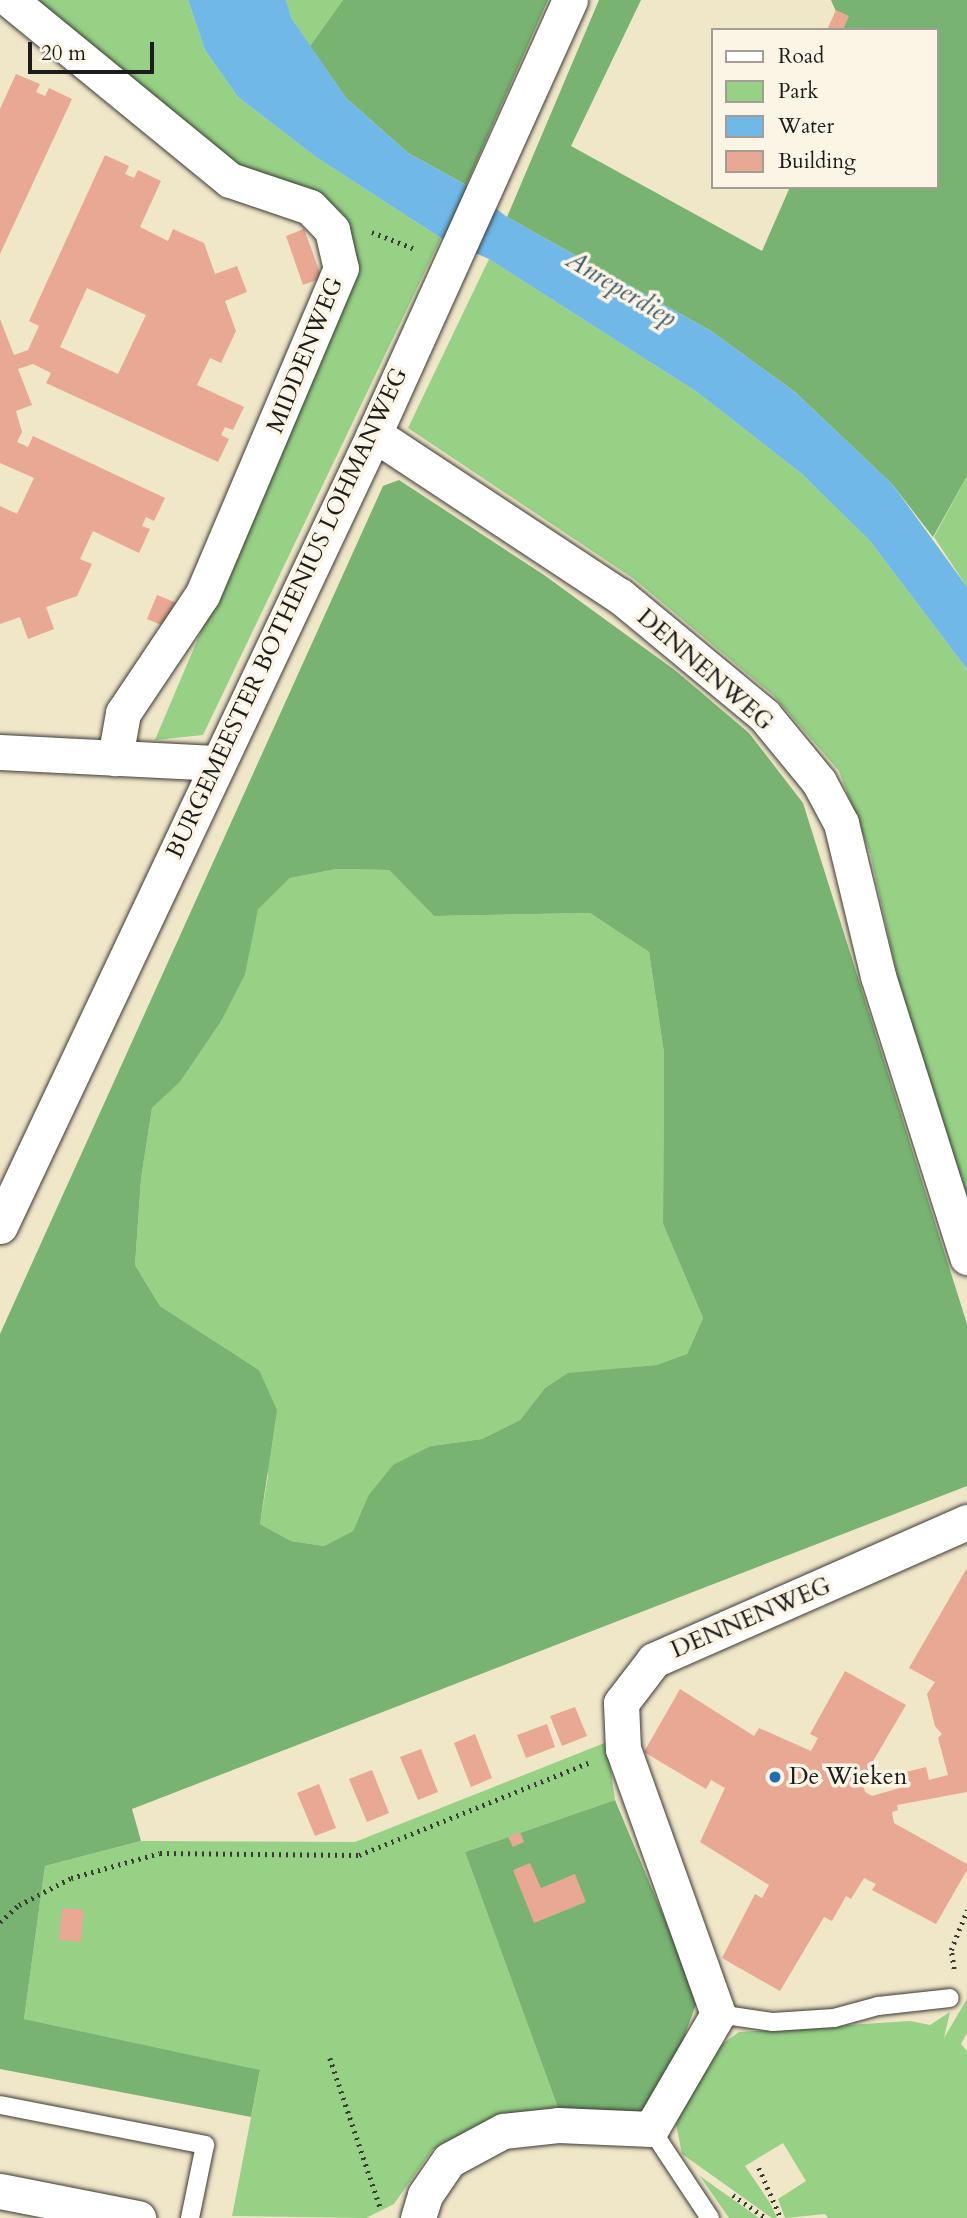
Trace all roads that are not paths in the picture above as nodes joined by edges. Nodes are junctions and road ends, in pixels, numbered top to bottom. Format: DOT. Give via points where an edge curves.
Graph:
graph roads {
  1 [pos="10,0"];
  2 [pos="570,0"];
  3 [pos="374,433"];
  4 [pos="0,752"];
  5 [pos="114,758"];
  6 [pos="215,764"];
  7 [pos="0,1226"];
  8 [pos="967,1257"];
  9 [pos="967,1522"];
  10 [pos="950,1998"];
  11 [pos="718,2014"];
  12 [pos="0,2105"];
  13 [pos="651,2129"];
  14 [pos="0,2191"];
  15 [pos="138,2218"];
  16 [pos="190,2218"];
  17 [pos="418,2218"];
  18 [pos="710,2218"];
  1 -- 5 [label="street, MIDDENWEG" via="230,180 310,207 332,230 341,268 202,595 123,713"];
  2 -- 3 [label="street, BURGEMEESTER BOTHENIUS LOHMANWEG"];
  3 -- 6 [label="street, BURGEMEESTER BOTHENIUS LOHMANWEG"];
  3 -- 8 [label="street, DENNENWEG" via="620,596 764,715 819,782 841,823 878,976"];
  4 -- 5 [label="street"];
  5 -- 6 [label="street"];
  6 -- 7 [label="street, BURGEMEESTER BOTHENIUS LOHMANWEG"];
  9 -- 11 [label="street, DENNENWEG" via="654,1660 621,1703 623,1749"];
  10 -- 11 [label="lane" via="878,2006 822,2019 773,2022"];
  11 -- 13 [label="street"];
  12 -- 16 [label="lane" via="205,2145"];
  13 -- 17 [label="street" via="558,2125 503,2132 449,2160 425,2195"];
  13 -- 18 [label="lane"];
  14 -- 15 [label="street"];
}
